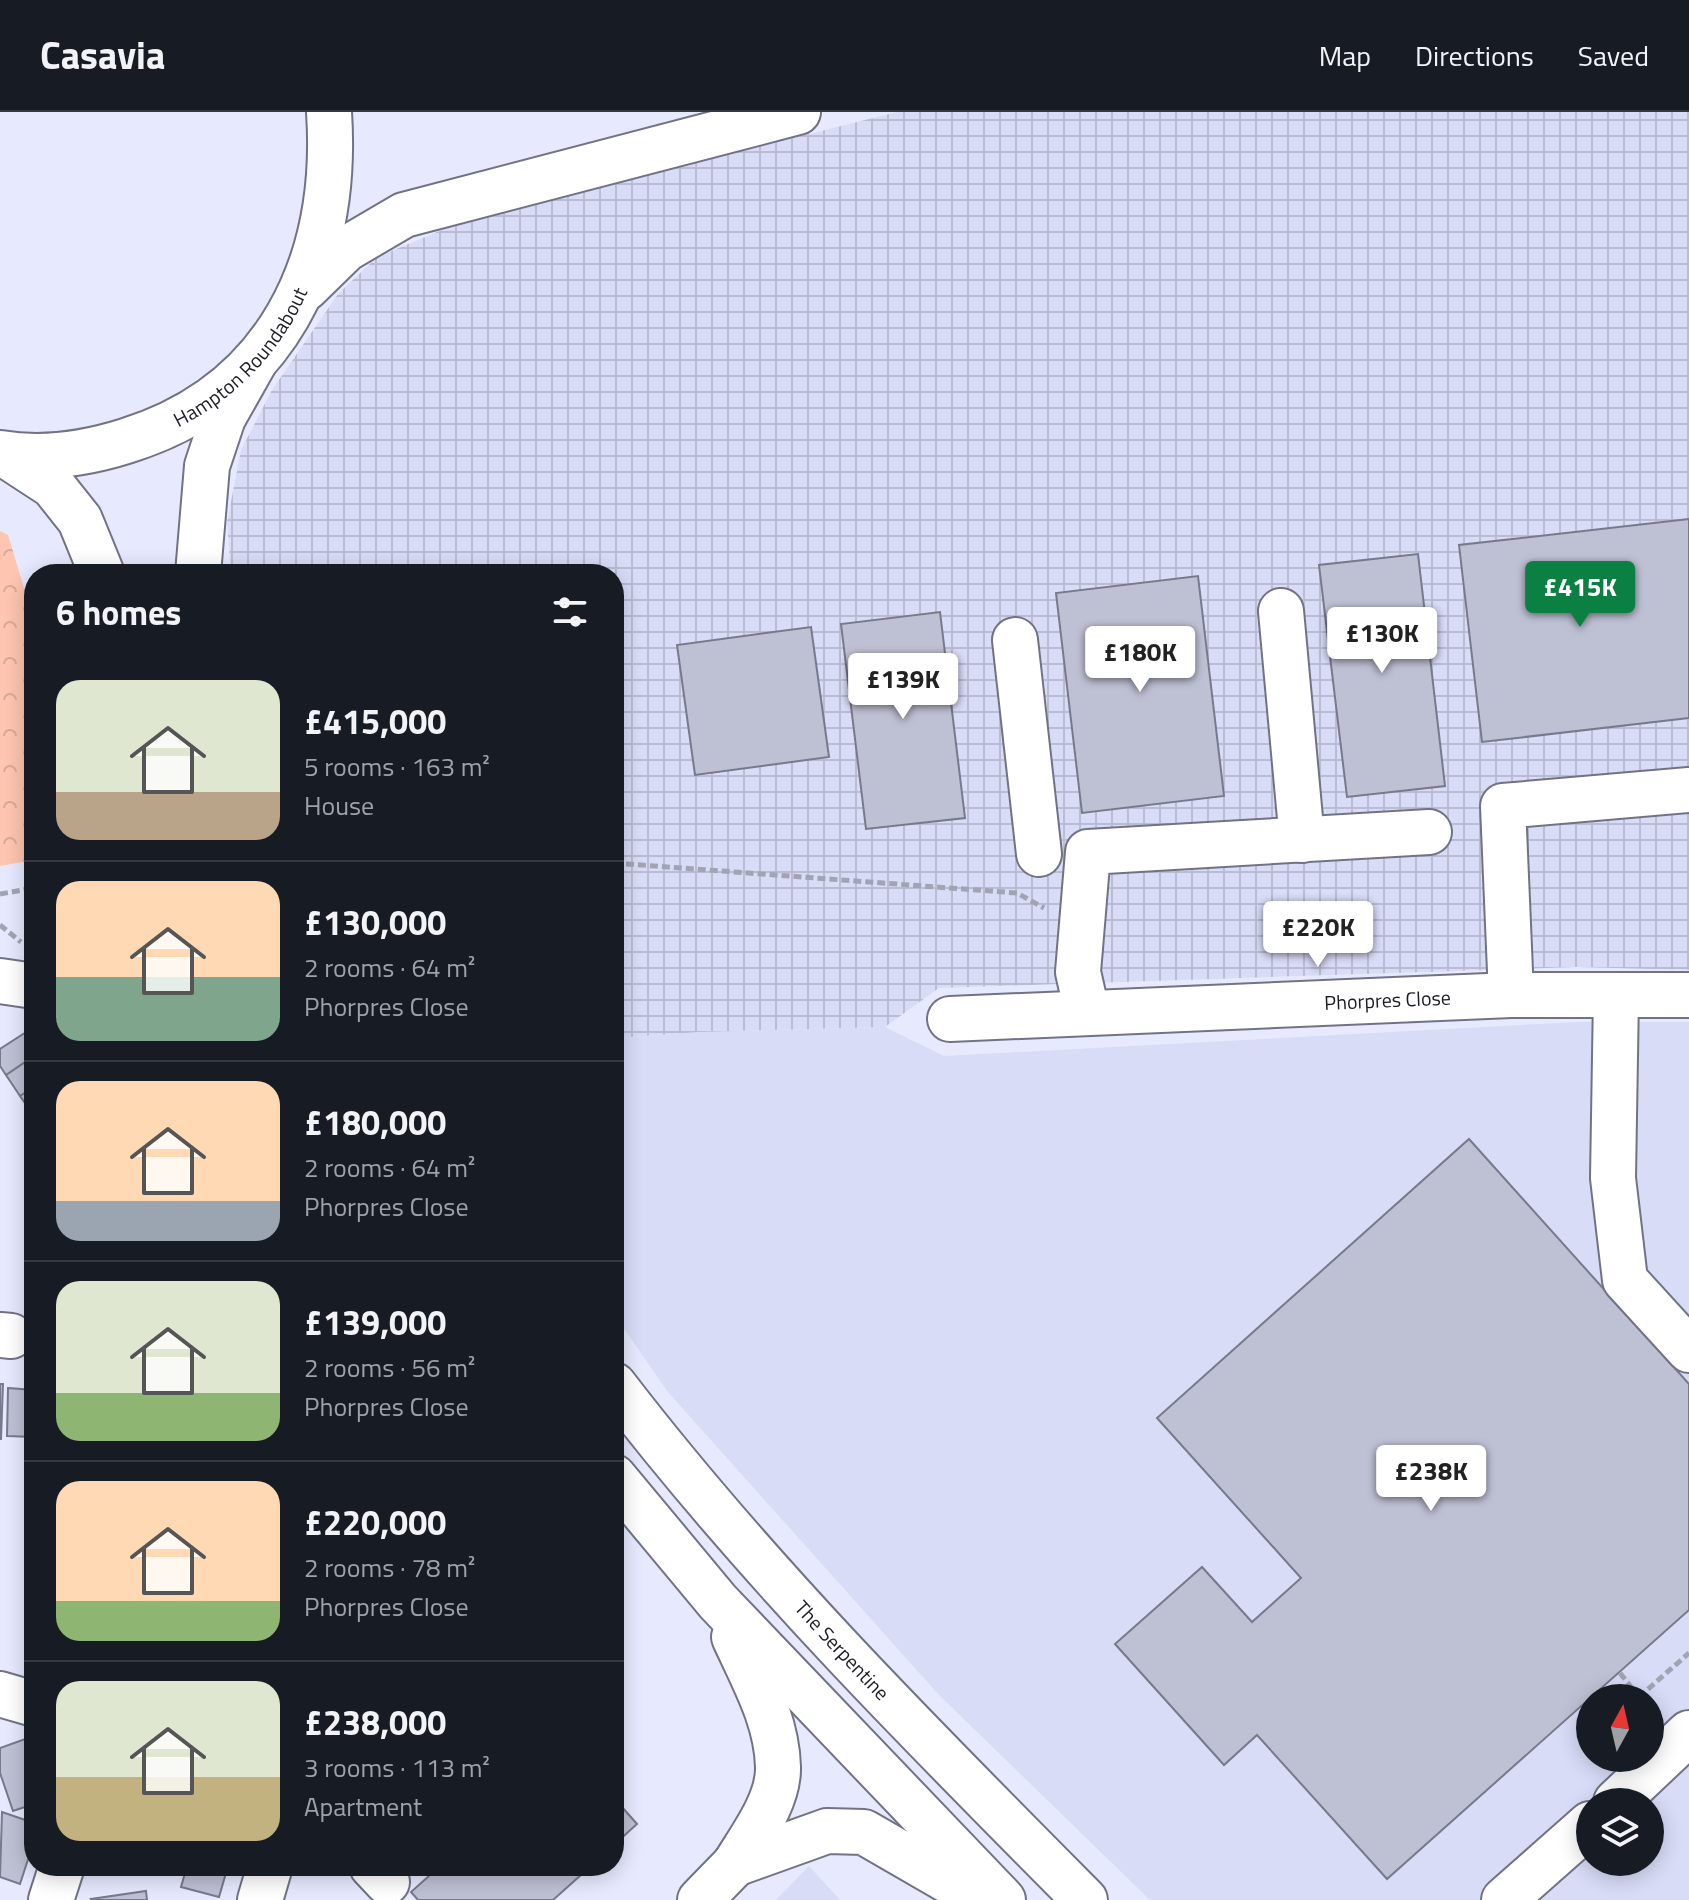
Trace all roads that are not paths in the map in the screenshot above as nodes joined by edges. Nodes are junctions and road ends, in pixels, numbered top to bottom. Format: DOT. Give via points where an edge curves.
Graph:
graph roads {
  1 [pos="798,112"];
  2 [pos="330,132"];
  3 [pos="300,293"];
  4 [pos="255,361"];
  5 [pos="2,454"];
  6 [pos="98,564"];
  7 [pos="199,564"];
  8 [pos="1281,611"];
  9 [pos="1015,640"];
  10 [pos="1689,790"];
  11 [pos="1429,832"];
  12 [pos="1302,840"];
  13 [pos="1039,854"];
  14 [pos="0,981"];
  15 [pos="24,985"];
  16 [pos="1511,995"];
  17 [pos="1689,995"];
  18 [pos="1616,996"];
  19 [pos="1087,1012"];
  20 [pos="950,1019"];
  21 [pos="1689,1350"];
  22 [pos="624,1398"];
  23 [pos="624,1489"];
  24 [pos="718,1602"];
  25 [pos="0,1694"];
  26 [pos="24,1701"];
  27 [pos="1689,1733"];
  28 [pos="1631,1788"];
  29 [pos="1576,1836"];
  30 [pos="735,1864"];
  31 [pos="59,1876"];
  32 [pos="267,1876"];
  33 [pos="51,1900"];
  34 [pos="260,1900"];
  35 [pos="700,1900"];
  36 [pos="982,1900"];
  37 [pos="1003,1900"];
  38 [pos="1085,1900"];
  39 [pos="1504,1900"];
  1 -- 3 [label="main road" via="404,215 346,249"];
  2 -- 3 [label="main road, Hampton Roundabout" via="317,249"];
  3 -- 4 [label="main road, Hampton Roundabout"];
  4 -- 5 [label="main road, Hampton Roundabout" via="214,399 167,428 95,451"];
  4 -- 7 [label="main road" via="223,418 207,466"];
  5 -- 6 [label="main road" via="53,486 80,520"];
  8 -- 12 [label="main road"];
  9 -- 13 [label="main road"];
  10 -- 16 [label="main road" via="1503,806"];
  11 -- 12 [label="main road"];
  12 -- 19 [label="main road" via="1088,852 1078,972"];
  14 -- 15 [label="main road"];
  16 -- 18 [label="main road, Phorpres Close"];
  16 -- 19 [label="main road, Phorpres Close"];
  17 -- 18 [label="main road, Phorpres Close"];
  18 -- 21 [label="main road" via="1613,1178 1625,1280"];
  19 -- 20 [label="main road, Phorpres Close"];
  22 -- 38 [label="main road, The Serpentine" via="668,1456 866,1679"];
  23 -- 24 [label="main road"];
  24 -- 30 [label="main road" via="768,1709 779,1770 765,1813"];
  24 -- 37 [label="main road"];
  25 -- 26 [label="main road"];
  27 -- 28 [label="main road"];
  29 -- 39 [label="main road"];
  30 -- 35 [label="main road"];
  30 -- 36 [label="main road" via="827,1831 864,1832"];
  31 -- 33 [label="main road"];
  32 -- 34 [label="main road"];
}
